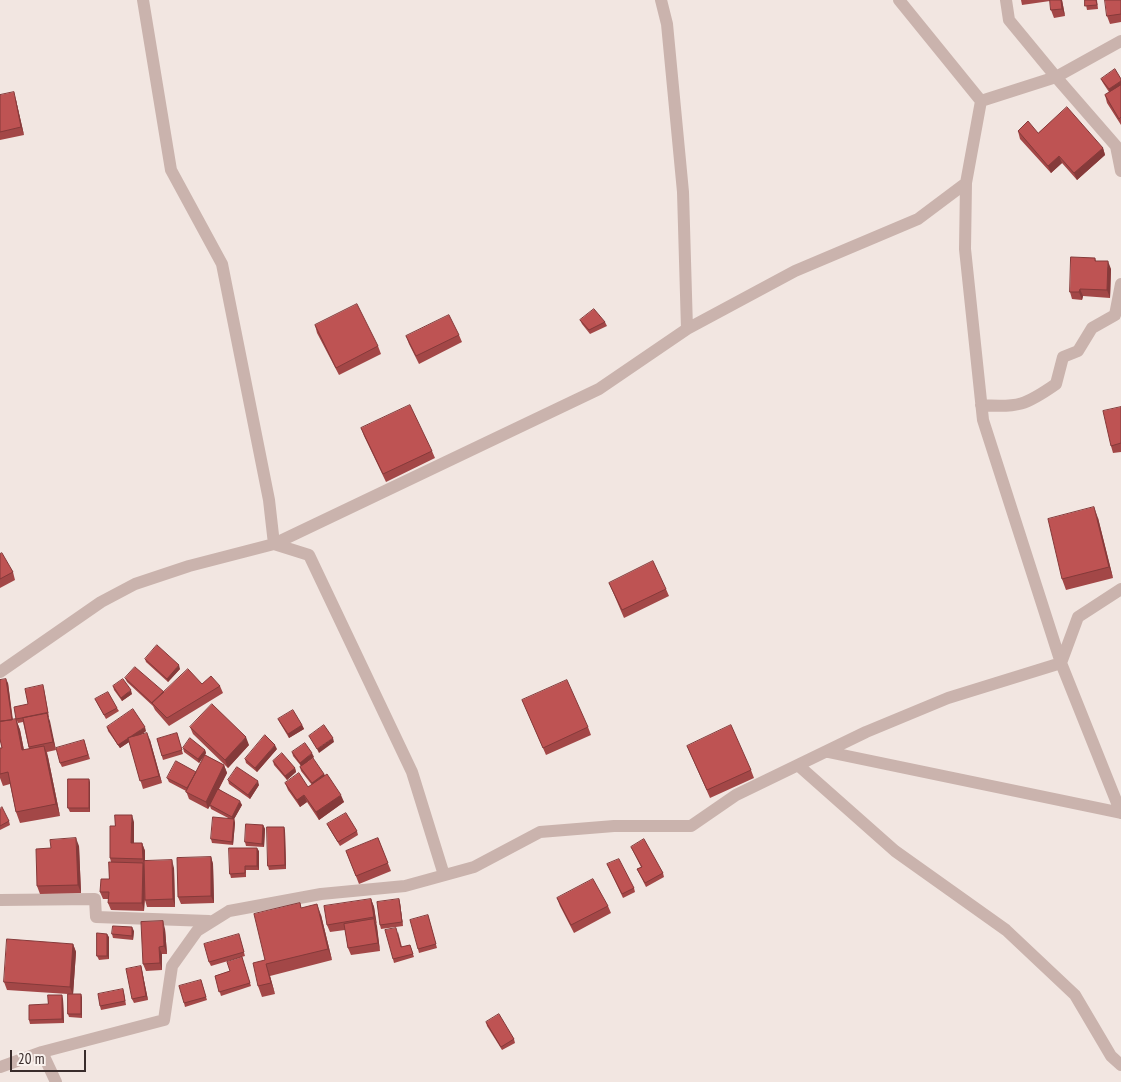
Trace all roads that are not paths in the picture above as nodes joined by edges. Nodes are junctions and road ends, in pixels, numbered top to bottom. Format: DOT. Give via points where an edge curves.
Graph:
graph roads {
  1 [pos="143,0"];
  2 [pos="661,0"];
  3 [pos="899,0"];
  4 [pos="1006,0"];
  5 [pos="1121,41"];
  6 [pos="1056,77"];
  7 [pos="981,101"];
  8 [pos="1121,171"];
  9 [pos="966,183"];
  10 [pos="1121,284"];
  11 [pos="688,329"];
  12 [pos="981,405"];
  13 [pos="274,544"];
  14 [pos="1121,589"];
  15 [pos="1060,663"];
  16 [pos="0,672"];
  17 [pos="828,752"];
  18 [pos="798,766"];
  19 [pos="1121,813"];
  20 [pos="444,875"];
  21 [pos="0,900"];
  22 [pos="209,921"];
  23 [pos="42,1052"];
  24 [pos="1121,1065"];
  25 [pos="0,1067"];
  26 [pos="56,1082"];
  1 -- 13 [label="street" via="171,170 222,264"];
  2 -- 11 [label="street" via="668,24 683,192"];
  3 -- 7 [label="street"];
  4 -- 6 [label="street" via="1009,20"];
  5 -- 6 [label="street"];
  6 -- 7 [label="street"];
  6 -- 8 [label="street" via="1116,146"];
  7 -- 9 [label="street"];
  9 -- 11 [label="street" via="918,219 795,271"];
  9 -- 12 [label="street" via="965,249"];
  10 -- 12 [label="street" via="1115,315 1092,328 1078,352 1064,357 1056,384 1033,400 1011,407"];
  11 -- 13 [label="street" via="599,389"];
  12 -- 15 [label="street"];
  13 -- 16 [label="street" via="135,584 101,602"];
  13 -- 20 [label="street" via="309,555 412,772"];
  14 -- 15 [label="street" via="1078,617"];
  15 -- 17 [label="street" via="948,698 866,732"];
  15 -- 19 [label="street"];
  17 -- 18 [label="street"];
  17 -- 19 [label="street"];
  18 -- 20 [label="street" via="736,795 692,826 614,826 540,832 474,867"];
  18 -- 24 [label="street" via="895,852 1006,930 1075,994 1111,1056"];
  20 -- 22 [label="street" via="405,886 321,894 229,911"];
  21 -- 22 [label="street" via="95,899 96,917"];
  22 -- 23 [label="street" via="197,930 172,966 164,1020"];
  23 -- 25 [label="street"];
  23 -- 26 [label="street"];
}
